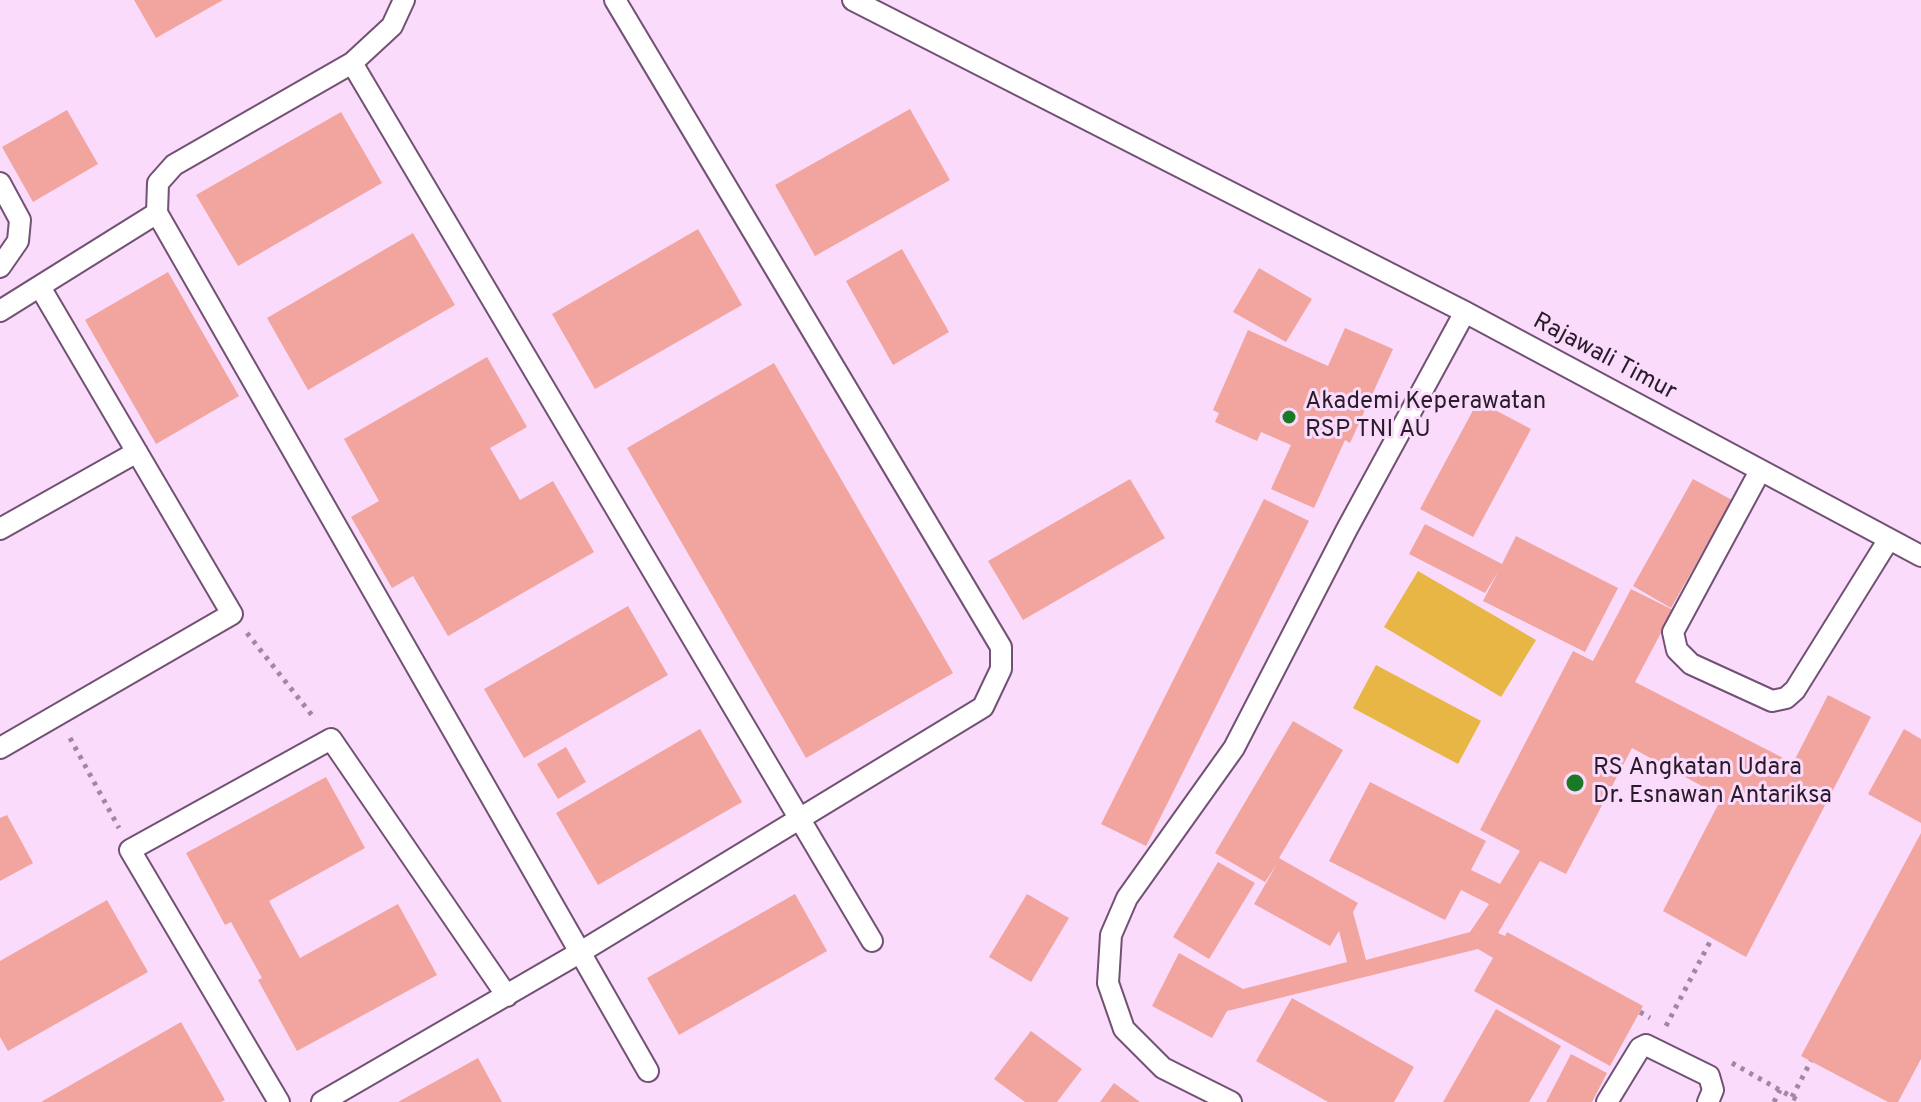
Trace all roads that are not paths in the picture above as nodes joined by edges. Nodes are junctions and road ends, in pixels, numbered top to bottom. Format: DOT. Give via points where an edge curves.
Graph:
graph roads {
  1 [pos="404,0"];
  2 [pos="615,0"];
  3 [pos="853,0"];
  4 [pos="352,63"];
  5 [pos="0,183"];
  6 [pos="157,213"];
  7 [pos="0,267"];
  8 [pos="40,287"];
  9 [pos="0,311"];
  10 [pos="1465,312"];
  11 [pos="137,452"];
  12 [pos="1760,471"];
  13 [pos="0,529"];
  14 [pos="1889,539"];
  15 [pos="1921,556"];
  16 [pos="0,748"];
  17 [pos="801,820"];
  18 [pos="872,941"];
  19 [pos="579,953"];
  20 [pos="507,996"];
  21 [pos="648,1071"];
  22 [pos="279,1102"];
  23 [pos="322,1102"];
  24 [pos="1231,1102"];
  25 [pos="1607,1102"];
  26 [pos="1708,1102"];
  1 -- 4 [label="lane" via="392,26"];
  2 -- 17 [label="lane" via="1001,647 1001,669 983,707"];
  3 -- 10 [label="lane, Rajawali Timur"];
  4 -- 6 [label="lane" via="174,165 158,183"];
  4 -- 17 [label="lane"];
  5 -- 7 [label="lane" via="20,220 18,241"];
  6 -- 8 [label="lane"];
  6 -- 19 [label="lane"];
  8 -- 9 [label="lane"];
  8 -- 11 [label="lane"];
  10 -- 12 [label="lane, Rajawali Timur"];
  10 -- 24 [label="lane" via="1234,748 1127,898 1111,935 1108,983 1124,1029 1163,1068"];
  11 -- 13 [label="lane"];
  11 -- 16 [label="lane" via="232,614"];
  12 -- 14 [label="lane, Rajawali Timur"];
  12 -- 14 [label="lane" via="1673,632 1677,650 1691,664 1772,701 1786,698"];
  14 -- 15 [label="lane, Rajawali Timur"];
  17 -- 18 [label="lane"];
  17 -- 19 [label="lane"];
  19 -- 20 [label="lane"];
  19 -- 21 [label="lane"];
  20 -- 22 [label="lane" via="331,739 130,850"];
  20 -- 23 [label="lane"];
  25 -- 26 [label="lane" via="1646,1045 1709,1076 1713,1090"];
}
